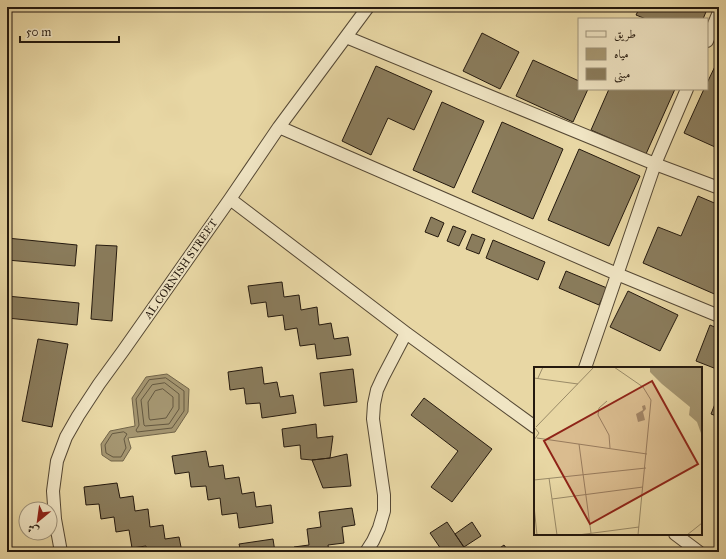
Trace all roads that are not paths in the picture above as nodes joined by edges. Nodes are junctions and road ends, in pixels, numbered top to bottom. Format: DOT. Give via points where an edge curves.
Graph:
graph roads {
  1 [pos="368,7"];
  2 [pos="719,12"];
  3 [pos="346,37"];
  4 [pos="708,39"];
  5 [pos="687,90"];
  6 [pos="279,127"];
  7 [pos="655,164"];
  8 [pos="719,188"];
  9 [pos="230,199"];
  10 [pos="616,274"];
  11 [pos="719,316"];
  12 [pos="406,334"];
  13 [pos="585,367"];
  14 [pos="534,427"];
  15 [pos="675,535"];
  16 [pos="61,552"];
  17 [pos="366,552"];
  18 [pos="699,552"];
  1 -- 3 [label="street, AL CORNISH STREET"];
  2 -- 4 [label="street"];
  3 -- 6 [label="street, AL CORNISH STREET"];
  3 -- 7 [label="street"];
  5 -- 7 [label="street"];
  6 -- 9 [label="street, AL CORNISH STREET"];
  6 -- 10 [label="street"];
  7 -- 8 [label="street"];
  7 -- 10 [label="street"];
  9 -- 12 [label="street"];
  9 -- 16 [label="street, AL CORNISH STREET" via="99,384 66,437 57,462 54,491"];
  10 -- 11 [label="street"];
  10 -- 13 [label="street"];
  12 -- 14 [label="street"];
  12 -- 17 [label="street" via="377,390 374,404 373,420 384,511 380,528"];
  15 -- 18 [label="street"];
}
